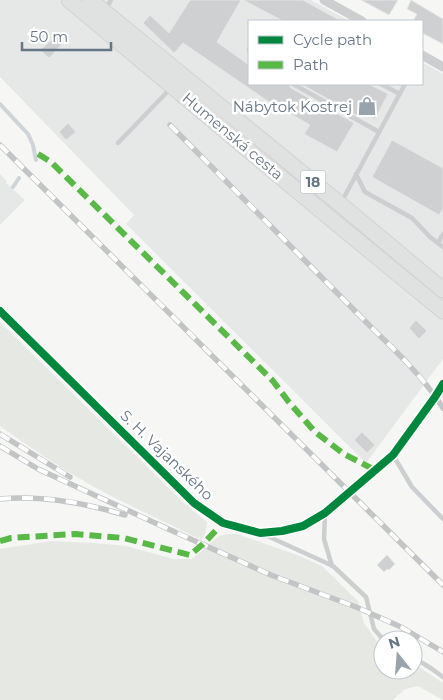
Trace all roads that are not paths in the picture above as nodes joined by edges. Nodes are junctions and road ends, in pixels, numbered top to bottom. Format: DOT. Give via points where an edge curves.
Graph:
graph roads {
  1 [pos="69,0"];
  2 [pos="90,0"];
  3 [pos="324,0"];
  4 [pos="104,12"];
  5 [pos="360,20"];
  6 [pos="423,56"];
  7 [pos="443,67"];
  8 [pos="178,81"];
  9 [pos="295,85"];
  10 [pos="384,85"];
  11 [pos="404,85"];
  12 [pos="400,94"];
  13 [pos="379,132"];
  14 [pos="118,142"];
  15 [pos="356,174"];
  16 [pos="340,204"];
  17 [pos="443,234"];
  18 [pos="438,243"];
  19 [pos="443,247"];
  20 [pos="411,264"];
  21 [pos="443,281"];
  22 [pos="443,290"];
  23 [pos="443,310"];
  24 [pos="0,311"];
  25 [pos="443,384"];
  26 [pos="393,455"];
  27 [pos="325,514"];
  28 [pos="443,519"];
  29 [pos="260,533"];
  30 [pos="333,566"];
  31 [pos="375,630"];
  32 [pos="423,663"];
  33 [pos="443,677"];
  1 -- 4 [label="main road, Humenská cesta / 18"];
  2 -- 4 [label="main road, Humenská cesta / 18"];
  3 -- 5 [label="street"];
  4 -- 8 [label="main road, Humenská cesta / 18"];
  6 -- 7 [label="street"];
  8 -- 14 [label="lane"];
  8 -- 16 [label="main road, Humenská cesta / 18"];
  8 -- 23 [label="main road, Humenská cesta / 18" via="314,204"];
  9 -- 13 [label="lane"];
  10 -- 12 [label="lane"];
  11 -- 12 [label="lane"];
  12 -- 13 [label="lane"];
  13 -- 15 [label="lane"];
  15 -- 16 [label="lane"];
  15 -- 18 [label="lane" via="365,192 412,218"];
  16 -- 20 [label="main road, Humenská cesta / 18"];
  17 -- 18 [label="lane"];
  18 -- 19 [label="lane"];
  20 -- 21 [label="street"];
  20 -- 22 [label="main road, Humenská cesta / 18"];
  24 -- 29 [label="street, S. H. Vajanského" via="194,503 223,523"];
  25 -- 26 [label="street, S. H. Vajanského"];
  26 -- 27 [label="street, S. H. Vajanského"];
  26 -- 28 [label="lane" via="412,487"];
  27 -- 29 [label="street, S. H. Vajanského" via="303,526"];
  27 -- 30 [label="lane" via="324,539"];
  29 -- 30 [label="lane"];
  30 -- 31 [label="lane" via="366,597"];
  32 -- 33 [label="lane"];
}
